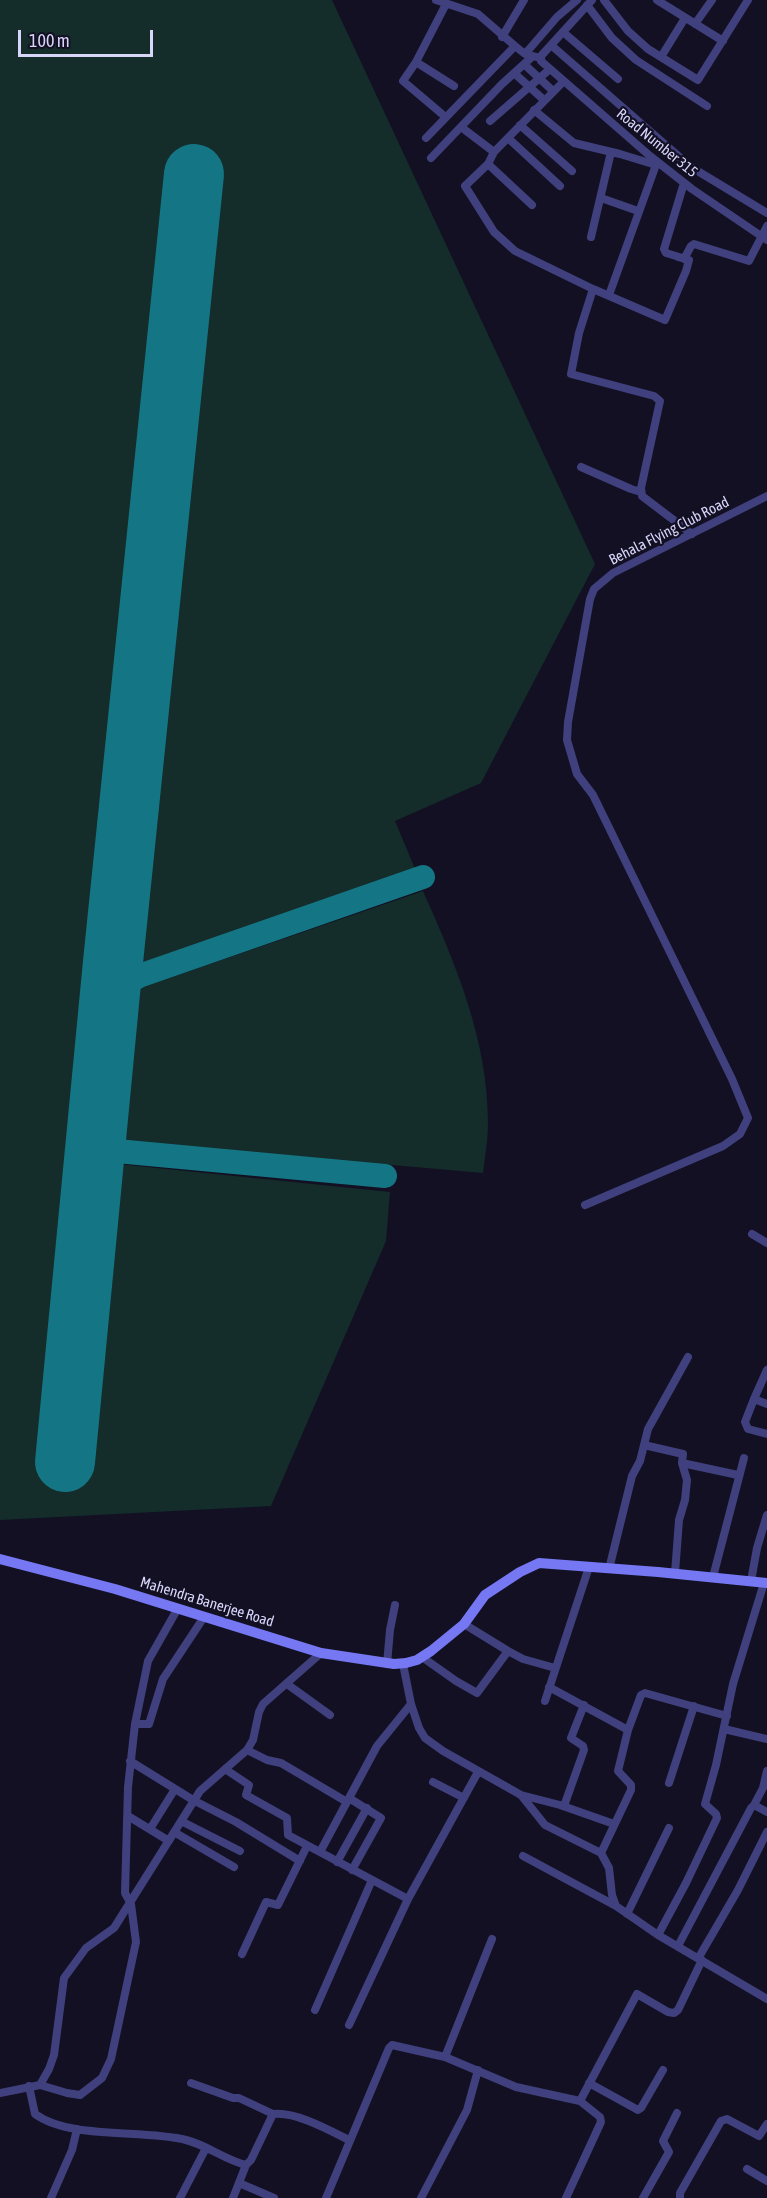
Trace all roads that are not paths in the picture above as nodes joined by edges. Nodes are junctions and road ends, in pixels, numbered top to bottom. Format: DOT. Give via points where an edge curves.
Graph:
graph roads {
  1 [pos="436,0"];
  2 [pos="524,0"];
  3 [pos="577,0"];
  4 [pos="604,0"];
  5 [pos="657,0"];
  6 [pos="712,0"];
  7 [pos="748,0"];
  8 [pos="589,3"];
  9 [pos="446,4"];
  10 [pos="685,18"];
  11 [pos="695,24"];
  12 [pos="562,32"];
  13 [pos="502,36"];
  14 [pos="723,41"];
  15 [pos="515,46"];
  16 [pos="545,52"];
  17 [pos="661,57"];
  18 [pos="416,62"];
  19 [pos="524,64"];
  20 [pos="550,69"];
  21 [pos="514,73"];
  22 [pos="540,78"];
  23 [pos="618,79"];
  24 [pos="564,81"];
  25 [pos="454,86"];
  26 [pos="530,87"];
  27 [pos="553,91"];
  28 [pos="544,100"];
  29 [pos="707,106"];
  30 [pos="534,110"];
  31 [pos="442,114"];
  32 [pos="490,121"];
  33 [pos="520,125"];
  34 [pos="465,130"];
  35 [pos="426,138"];
  36 [pos="508,138"];
  37 [pos="494,152"];
  38 [pos="611,152"];
  39 [pos="431,158"];
  40 [pos="656,163"];
  41 [pos="488,164"];
  42 [pos="572,171"];
  43 [pos="684,183"];
  44 [pos="560,186"];
  45 [pos="601,198"];
  46 [pos="532,205"];
  47 [pos="638,212"];
  48 [pos="767,213"];
  49 [pos="765,234"];
  50 [pos="591,237"];
  51 [pos="684,259"];
  52 [pos="593,289"];
  53 [pos="609,295"];
  54 [pos="581,467"];
  55 [pos="641,492"];
  56 [pos="767,496"];
  57 [pos="692,534"];
  58 [pos="585,1205"];
  59 [pos="752,1234"];
  60 [pos="767,1243"];
  61 [pos="688,1357"];
  62 [pos="767,1370"];
  63 [pos="754,1399"];
  64 [pos="767,1404"];
  65 [pos="767,1434"];
  66 [pos="644,1445"];
  67 [pos="744,1458"];
  68 [pos="682,1462"];
  69 [pos="738,1475"];
  70 [pos="767,1515"];
  71 [pos="0,1558"];
  72 [pos="589,1567"];
  73 [pos="609,1569"];
  74 [pos="675,1573"];
  75 [pos="713,1577"];
  76 [pos="751,1581"];
  77 [pos="766,1583"];
  78 [pos="395,1605"];
  79 [pos="178,1608"];
  80 [pos="204,1617"];
  81 [pos="464,1624"];
  82 [pos="508,1651"];
  83 [pos="321,1653"];
  84 [pos="422,1657"];
  85 [pos="387,1664"];
  86 [pos="405,1664"];
  87 [pos="555,1668"];
  88 [pos="287,1684"];
  89 [pos="549,1687"];
  90 [pos="545,1701"];
  91 [pos="411,1704"];
  92 [pos="584,1705"];
  93 [pos="694,1707"];
  94 [pos="330,1714"];
  95 [pos="727,1716"];
  96 [pos="135,1724"];
  97 [pos="628,1730"];
  98 [pos="724,1731"];
  99 [pos="767,1739"];
  100 [pos="247,1750"];
  101 [pos="130,1761"];
  102 [pos="225,1769"];
  103 [pos="767,1771"];
  104 [pos="478,1772"];
  105 [pos="433,1782"];
  106 [pos="669,1783"];
  107 [pos="175,1789"];
  108 [pos="521,1795"];
  109 [pos="464,1798"];
  110 [pos="194,1800"];
  111 [pos="348,1800"];
  112 [pos="754,1805"];
  113 [pos="564,1806"];
  114 [pos="367,1808"];
  115 [pos="767,1812"];
  116 [pos="128,1816"];
  117 [pos="181,1821"];
  118 [pos="614,1824"];
  119 [pos="669,1828"];
  120 [pos="150,1829"];
  121 [pos="174,1832"];
  122 [pos="767,1832"];
  123 [pos="169,1841"];
  124 [pos="307,1846"];
  125 [pos="240,1851"];
  126 [pos="320,1852"];
  127 [pos="763,1852"];
  128 [pos="601,1853"];
  129 [pos="523,1856"];
  130 [pos="300,1861"];
  131 [pos="337,1862"];
  132 [pos="234,1867"];
  133 [pos="352,1870"];
  134 [pos="372,1880"];
  135 [pos="408,1899"];
  136 [pos="131,1904"];
  137 [pos="616,1906"];
  138 [pos="627,1914"];
  139 [pos="658,1935"];
  140 [pos="492,1939"];
  141 [pos="678,1946"];
  142 [pos="242,1954"];
  143 [pos="700,1958"];
  144 [pos="767,1998"];
  145 [pos="315,2010"];
  146 [pos="349,2025"];
  147 [pos="445,2057"];
  148 [pos="478,2070"];
  149 [pos="663,2070"];
  150 [pos="191,2083"];
  151 [pos="589,2083"];
  152 [pos="40,2085"];
  153 [pos="29,2086"];
  154 [pos="1,2095"];
  155 [pos="580,2100"];
  156 [pos="273,2114"];
  157 [pos="677,2114"];
  158 [pos="767,2124"];
  159 [pos="76,2129"];
  160 [pos="349,2140"];
  161 [pos="206,2148"];
  162 [pos="246,2165"];
  163 [pos="747,2169"];
  164 [pos="767,2181"];
  165 [pos="239,2183"];
  166 [pos="51,2198"];
  167 [pos="180,2198"];
  168 [pos="233,2198"];
  169 [pos="274,2198"];
  170 [pos="326,2198"];
  171 [pos="421,2198"];
  172 [pos="566,2198"];
  173 [pos="643,2198"];
  174 [pos="680,2198"];
  1 -- 9 [label="street"];
  2 -- 13 [label="street"];
  3 -- 15 [label="street" via="525,54"];
  4 -- 17 [label="street" via="628,31"];
  5 -- 10 [label="street"];
  6 -- 11 [label="street"];
  7 -- 14 [label="street"];
  8 -- 12 [label="street"];
  8 -- 29 [label="street" via="612,38 636,60"];
  9 -- 13 [label="street" via="478,14"];
  9 -- 18 [label="street"];
  10 -- 11 [label="street"];
  10 -- 17 [label="street"];
  11 -- 14 [label="street"];
  12 -- 16 [label="street"];
  12 -- 23 [label="street"];
  13 -- 15 [label="street"];
  14 -- 17 [label="street" via="698,80"];
  15 -- 35 [label="street"];
  16 -- 19 [label="street"];
  16 -- 20 [label="street, Road Number 315" via="541,61"];
  16 -- 48 [label="street" via="691,167"];
  18 -- 25 [label="street"];
  18 -- 31 [label="street" via="403,81"];
  19 -- 21 [label="street"];
  19 -- 22 [label="street"];
  20 -- 22 [label="street"];
  20 -- 24 [label="street, Road Number 315"];
  21 -- 26 [label="street"];
  21 -- 39 [label="street"];
  22 -- 26 [label="street"];
  22 -- 27 [label="street"];
  24 -- 27 [label="street"];
  24 -- 40 [label="street, Road Number 315"];
  26 -- 28 [label="street"];
  26 -- 32 [label="street"];
  27 -- 28 [label="street"];
  28 -- 30 [label="street"];
  30 -- 33 [label="street"];
  30 -- 38 [label="street" via="574,143"];
  33 -- 36 [label="street"];
  33 -- 42 [label="street"];
  34 -- 37 [label="street"];
  36 -- 37 [label="street"];
  36 -- 44 [label="street"];
  37 -- 41 [label="street"];
  38 -- 40 [label="street"];
  38 -- 45 [label="street"];
  40 -- 43 [label="street, Road Number 315"];
  40 -- 47 [label="street"];
  41 -- 46 [label="street"];
  41 -- 52 [label="street" via="465,187 494,232 514,251"];
  43 -- 49 [label="street, Road Number 315"];
  43 -- 51 [label="street" via="664,249"];
  45 -- 47 [label="street"];
  45 -- 50 [label="street"];
  47 -- 53 [label="street"];
  49 -- 51 [label="street" via="749,261 694,244"];
  51 -- 53 [label="street" via="686,271 664,320"];
  52 -- 53 [label="street"];
  52 -- 55 [label="street" via="571,374 654,396 660,401"];
  54 -- 55 [label="street"];
  55 -- 57 [label="street"];
  56 -- 57 [label="street, Behala Flying Club Road"];
  57 -- 58 [label="street, Behala Flying Club Road" via="613,573 594,589 585,621 567,740 577,774 593,795 748,1118 740,1134 723,1146"];
  59 -- 60 [label="street"];
  61 -- 66 [label="street" via="650,1425"];
  62 -- 63 [label="street"];
  63 -- 64 [label="street"];
  63 -- 65 [label="street" via="745,1426"];
  66 -- 68 [label="street" via="683,1454"];
  66 -- 73 [label="street" via="632,1476"];
  67 -- 69 [label="street"];
  68 -- 69 [label="street"];
  68 -- 74 [label="street" via="687,1480"];
  69 -- 75 [label="street"];
  70 -- 76 [label="street"];
  71 -- 79 [label="street, Mahendra Banerjee Road"];
  72 -- 73 [label="street"];
  72 -- 81 [label="street" via="539,1563 485,1595"];
  72 -- 87 [label="street"];
  73 -- 74 [label="street"];
  74 -- 75 [label="street"];
  75 -- 76 [label="street"];
  76 -- 77 [label="street"];
  77 -- 95 [label="street" via="738,1665"];
  78 -- 85 [label="street"];
  79 -- 80 [label="street, Mahendra Banerjee Road"];
  79 -- 96 [label="street" via="148,1661"];
  80 -- 83 [label="street, Mahendra Banerjee Road"];
  80 -- 96 [label="street" via="163,1679 149,1725"];
  81 -- 82 [label="street"];
  81 -- 84 [label="street"];
  82 -- 84 [label="street" via="477,1693"];
  82 -- 87 [label="street"];
  83 -- 85 [label="street, Mahendra Banerjee Road"];
  83 -- 88 [label="street"];
  84 -- 86 [label="street"];
  85 -- 86 [label="street, Mahendra Banerjee Road"];
  86 -- 91 [label="street"];
  87 -- 89 [label="street"];
  88 -- 94 [label="street"];
  88 -- 100 [label="street" via="261,1708"];
  89 -- 90 [label="street"];
  89 -- 92 [label="street"];
  91 -- 104 [label="street" via="425,1738"];
  91 -- 111 [label="street" via="378,1743"];
  92 -- 97 [label="street"];
  92 -- 113 [label="street" via="570,1738 584,1750"];
  93 -- 95 [label="street"];
  93 -- 97 [label="street" via="643,1693"];
  93 -- 106 [label="street"];
  95 -- 98 [label="street"];
  96 -- 101 [label="street"];
  97 -- 118 [label="street" via="618,1771 632,1787"];
  98 -- 99 [label="street"];
  98 -- 139 [label="street" via="705,1804 717,1818"];
  100 -- 102 [label="street"];
  100 -- 111 [label="street" via="281,1763"];
  101 -- 107 [label="street"];
  101 -- 116 [label="street"];
  102 -- 110 [label="street" via="204,1785"];
  102 -- 124 [label="street" via="249,1785 246,1795 287,1818 287,1833"];
  103 -- 112 [label="street"];
  104 -- 108 [label="street"];
  104 -- 109 [label="street"];
  105 -- 109 [label="street"];
  107 -- 110 [label="street"];
  107 -- 120 [label="street"];
  108 -- 113 [label="street"];
  108 -- 128 [label="street" via="544,1825"];
  109 -- 135 [label="street"];
  110 -- 117 [label="street"];
  110 -- 130 [label="street"];
  111 -- 114 [label="street"];
  111 -- 126 [label="street"];
  112 -- 115 [label="street"];
  112 -- 141 [label="street"];
  113 -- 118 [label="street"];
  114 -- 131 [label="street"];
  114 -- 133 [label="street" via="381,1818"];
  116 -- 120 [label="street"];
  116 -- 136 [label="street" via="124,1893"];
  117 -- 121 [label="street"];
  117 -- 125 [label="street"];
  118 -- 128 [label="street"];
  119 -- 138 [label="street"];
  120 -- 123 [label="street"];
  121 -- 123 [label="street"];
  121 -- 132 [label="street"];
  122 -- 127 [label="street"];
  123 -- 136 [label="street"];
  124 -- 126 [label="street"];
  124 -- 130 [label="street"];
  126 -- 131 [label="street"];
  127 -- 143 [label="street"];
  128 -- 137 [label="street" via="609,1868"];
  129 -- 137 [label="street"];
  130 -- 142 [label="street" via="278,1905 266,1902"];
  131 -- 133 [label="street"];
  133 -- 134 [label="street"];
  134 -- 135 [label="street"];
  134 -- 145 [label="street"];
  135 -- 146 [label="street"];
  136 -- 152 [label="street" via="114,1928 86,1948 64,1978 54,2055"];
  136 -- 152 [label="street" via="136,1942 111,2059 102,2078 80,2095"];
  137 -- 138 [label="street"];
  138 -- 139 [label="street"];
  139 -- 141 [label="street"];
  140 -- 147 [label="street"];
  141 -- 143 [label="street"];
  143 -- 144 [label="street"];
  143 -- 151 [label="street" via="674,2013 637,1994"];
  147 -- 148 [label="street"];
  147 -- 160 [label="street" via="392,2045"];
  148 -- 155 [label="street" via="516,2087"];
  148 -- 171 [label="street" via="464,2117"];
  149 -- 151 [label="street" via="638,2110"];
  150 -- 156 [label="street"];
  151 -- 155 [label="street"];
  152 -- 153 [label="street"];
  153 -- 154 [label="street"];
  153 -- 159 [label="street" via="35,2114"];
  155 -- 172 [label="street" via="600,2117 600,2126"];
  156 -- 160 [label="street" via="302,2119"];
  156 -- 162 [label="street"];
  157 -- 173 [label="street" via="663,2141 669,2152"];
  158 -- 174 [label="street" via="759,2136 727,2119 721,2121"];
  159 -- 161 [label="street" via="184,2139"];
  159 -- 166 [label="street" via="72,2150"];
  160 -- 170 [label="street"];
  161 -- 162 [label="street"];
  161 -- 167 [label="street"];
  162 -- 165 [label="street"];
  163 -- 164 [label="street"];
  165 -- 168 [label="street"];
  165 -- 169 [label="street"];
}
